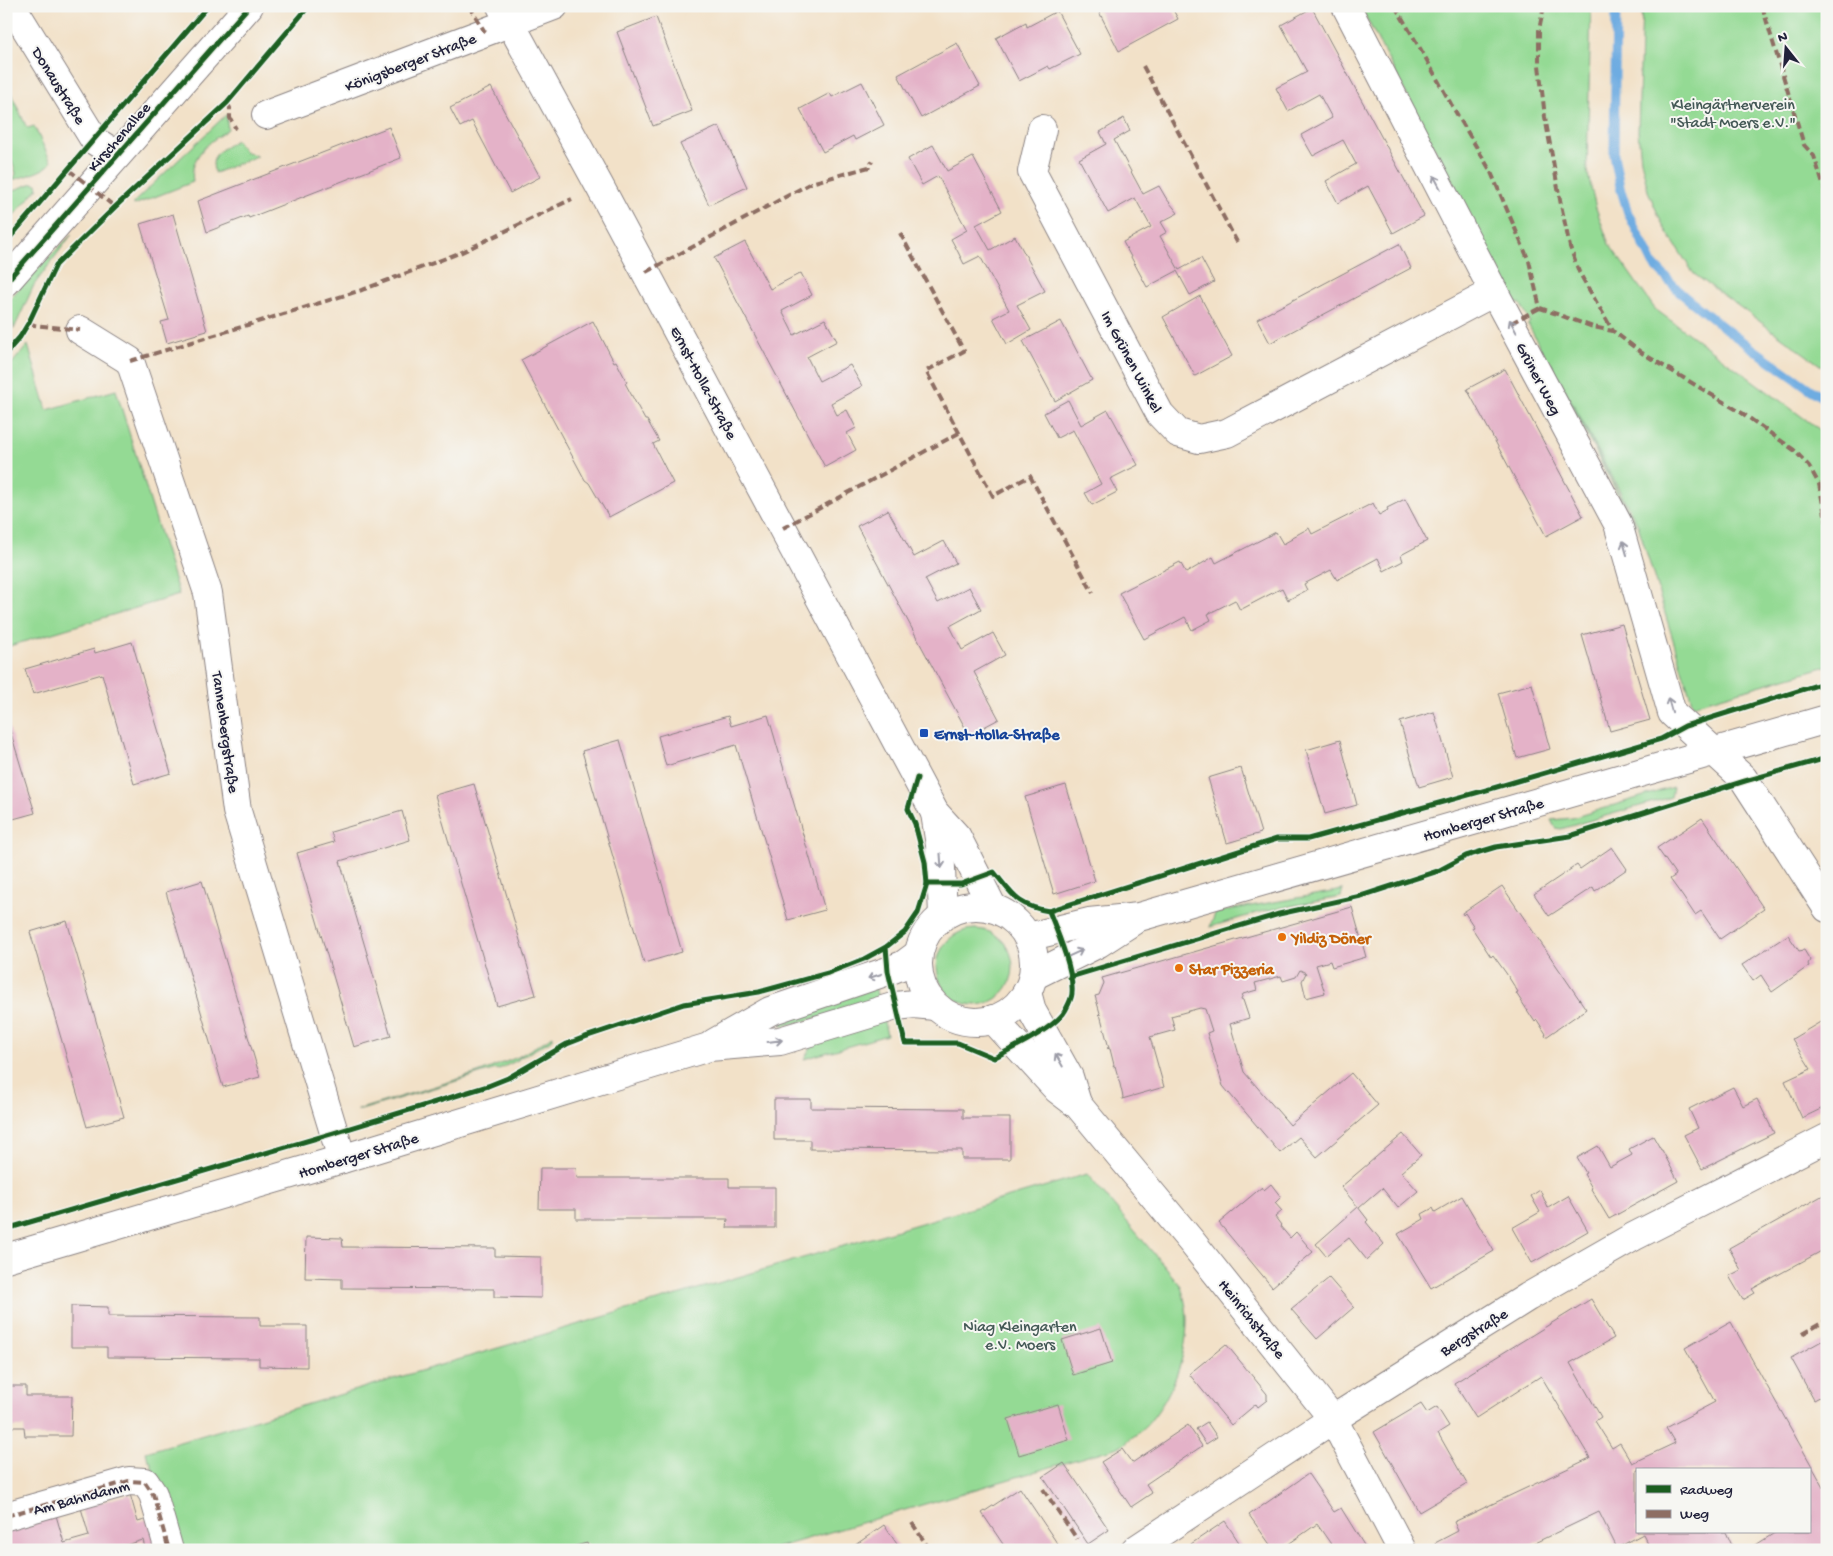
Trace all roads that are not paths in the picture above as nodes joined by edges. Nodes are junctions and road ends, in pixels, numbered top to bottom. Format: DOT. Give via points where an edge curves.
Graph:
graph roads {
  1 [pos="12,6"];
  2 [pos="249,6"];
  3 [pos="554,6"];
  4 [pos="1346,6"];
  5 [pos="505,15"];
  6 [pos="266,115"];
  7 [pos="1042,129"];
  8 [pos="117,155"];
  9 [pos="6,282"];
  10 [pos="1494,292"];
  11 [pos="80,330"];
  12 [pos="1827,719"];
  13 [pos="1714,752"];
  14 [pos="935,813"];
  15 [pos="993,908"];
  16 [pos="1827,908"];
  17 [pos="943,915"];
  18 [pos="1139,917"];
  19 [pos="1028,937"];
  20 [pos="918,954"];
  21 [pos="1030,984"];
  22 [pos="935,1006"];
  23 [pos="993,1019"];
  24 [pos="709,1047"];
  25 [pos="1078,1105"];
  26 [pos="1827,1138"];
  27 [pos="342,1159"];
  28 [pos="6,1258"];
  29 [pos="1333,1419"];
  30 [pos="6,1516"];
  31 [pos="169,1550"];
  32 [pos="1135,1550"];
  33 [pos="1402,1550"];
  1 -- 8 [label="street, Donaustraße" via="95,141"];
  2 -- 8 [label="street, Kirschenallee"];
  3 -- 5 [label="street, Königsberger Straße"];
  10 -- 4 [label="street, Grüner Weg, one-way"];
  5 -- 6 [label="street, Königsberger Straße"];
  5 -- 14 [label="street, Ernst-Holla-Straße" via="605,195"];
  7 -- 10 [label="street, Im Grünen Winkel" via="1032,172 1160,414 1178,433 1199,439 1227,433"];
  8 -- 9 [label="street, Kirschenallee"];
  13 -- 10 [label="street, Grüner Weg, one-way" via="1672,714 1618,524"];
  11 -- 27 [label="street, Tannenbergstraße" via="130,361 208,594 237,810"];
  12 -- 13 [label="street, Homberger Straße"];
  13 -- 16 [label="street, Grüner Weg" via="1743,778"];
  13 -- 18 [label="street, Homberger Straße"];
  14 -- 15 [label="street, Ernst-Holla-Straße" via="957,838"];
  14 -- 17 [label="street, Ernst-Holla-Straße, one-way"];
  15 -- 17 [label="street" via="967,906"];
  15 -- 19 [label="street" via="1007,914"];
  17 -- 20 [label="street" via="931,926"];
  18 -- 19 [label="street, Homberger Straße" via="1089,922"];
  21 -- 18 [label="street, Homberger Straße, one-way"];
  19 -- 21 [label="street" via="1034,962"];
  20 -- 22 [label="street" via="918,976 927,997"];
  20 -- 24 [label="street, Homberger Straße, one-way" via="888,971 770,1011"];
  21 -- 23 [label="street" via="1018,1004"];
  25 -- 21 [label="street, Heinrichstraße, one-way" via="1069,1077 1032,1011"];
  22 -- 23 [label="street" via="962,1020 978,1022"];
  24 -- 22 [label="street, Homberger Straße, one-way" via="780,1041 896,1006"];
  23 -- 25 [label="street, Heinrichstraße" via="1057,1089"];
  24 -- 27 [label="street, Homberger Straße"];
  25 -- 29 [label="street, Heinrichstraße"];
  26 -- 29 [label="street, Bergstraße" via="1633,1237 1536,1292"];
  27 -- 28 [label="street, Homberger Straße"];
  29 -- 32 [label="street, Bergstraße"];
  29 -- 33 [label="street, Heinrichstraße"];
  30 -- 31 [label="street, Am Bahndamm" via="129,1481 145,1482 153,1494"];
}
